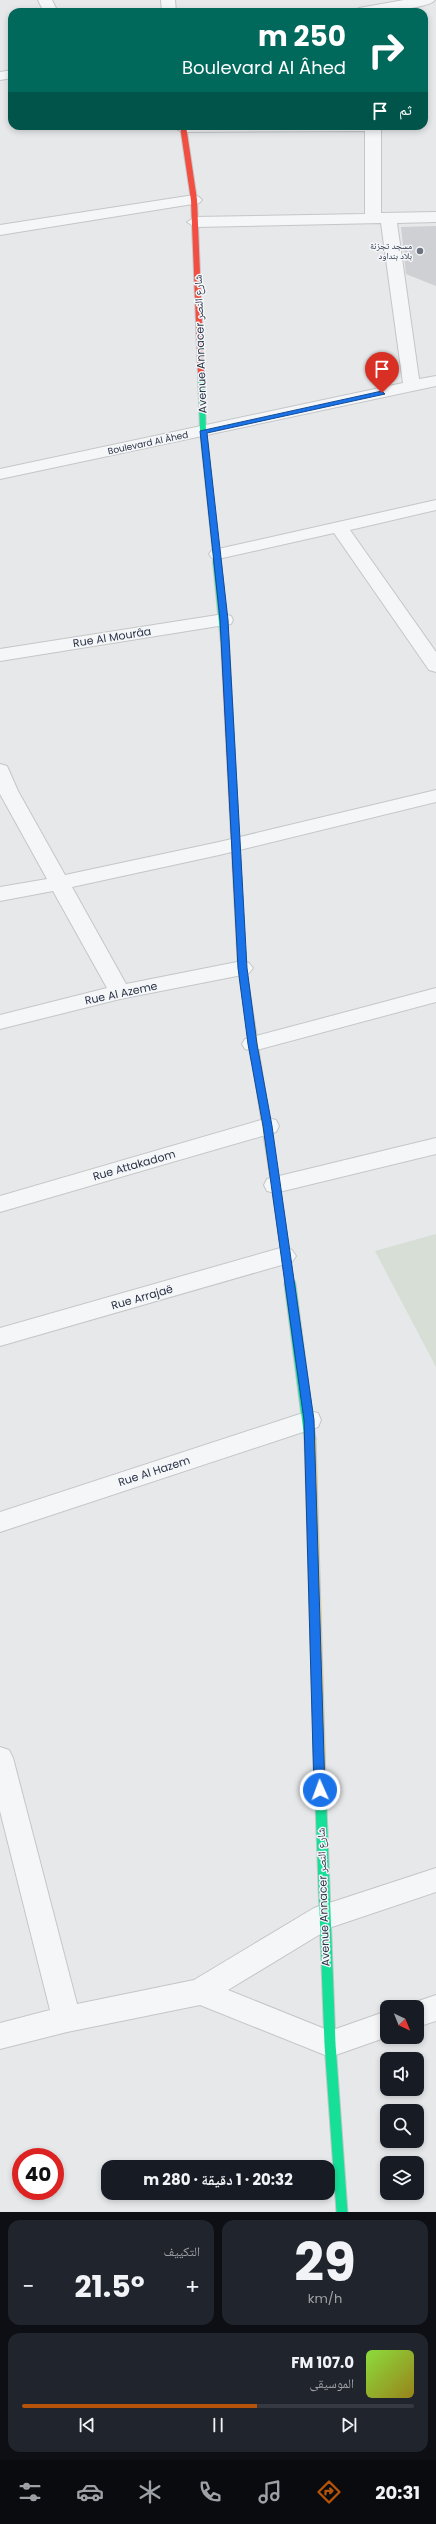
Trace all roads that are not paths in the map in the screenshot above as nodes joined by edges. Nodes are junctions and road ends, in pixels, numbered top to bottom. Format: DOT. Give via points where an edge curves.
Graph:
graph roads {
  1 [pos="428,0"];
  2 [pos="382,8"];
  3 [pos="183,130"];
  4 [pos="373,130"];
  5 [pos="194,200"];
  6 [pos="436,217"];
  7 [pos="380,218"];
  8 [pos="195,222"];
  9 [pos="0,230"];
  10 [pos="436,381"];
  11 [pos="412,386"];
  12 [pos="203,431"];
  13 [pos="0,474"];
  14 [pos="436,505"];
  15 [pos="338,526"];
  16 [pos="218,554"];
  17 [pos="224,620"];
  18 [pos="0,655"];
  19 [pos="436,666"];
  20 [pos="0,770"];
  21 [pos="436,796"];
  22 [pos="234,845"];
  23 [pos="61,883"];
  24 [pos="0,894"];
  25 [pos="242,968"];
  26 [pos="120,992"];
  27 [pos="436,995"];
  28 [pos="0,1022"];
  29 [pos="253,1044"];
  30 [pos="268,1126"];
  31 [pos="436,1146"];
  32 [pos="275,1185"];
  33 [pos="0,1204"];
  34 [pos="284,1256"];
  35 [pos="0,1337"];
  36 [pos="309,1420"];
  37 [pos="0,1522"];
  38 [pos="0,1758"];
  39 [pos="436,1880"];
  40 [pos="324,1917"];
  41 [pos="200,1992"];
  42 [pos="436,2008"];
  43 [pos="424,2012"];
  44 [pos="66,2019"];
  45 [pos="380,2026"];
  46 [pos="0,2036"];
  47 [pos="330,2044"];
  48 [pos="342,2212"];
  1 -- 2 [label="street"];
  3 -- 5 [label="street, Avenue Annacer شارع النصر"];
  4 -- 7 [label="street"];
  5 -- 8 [label="street, Avenue Annacer شارع النصر"];
  5 -- 9 [label="street"];
  6 -- 7 [label="street"];
  7 -- 8 [label="street"];
  7 -- 11 [label="street"];
  8 -- 12 [label="street, Avenue Annacer شارع النصر"];
  10 -- 11 [label="street, Boulevard Al Âhed"];
  11 -- 12 [label="street, Boulevard Al Âhed"];
  12 -- 13 [label="street, Boulevard Al Âhed"];
  12 -- 16 [label="street, Avenue Annacer شارع النصر"];
  14 -- 15 [label="street"];
  15 -- 16 [label="street"];
  15 -- 19 [label="street"];
  16 -- 17 [label="street, Avenue Annacer شارع النصر"];
  17 -- 18 [label="street, Rue Al Mourâa"];
  17 -- 22 [label="street, Avenue Annacer شارع النصر"];
  20 -- 23 [label="street" via="8,791"];
  21 -- 22 [label="street"];
  22 -- 23 [label="street"];
  22 -- 25 [label="street, Avenue Annacer شارع النصر"];
  23 -- 24 [label="street"];
  23 -- 26 [label="street"];
  25 -- 26 [label="street, Rue Al Azeme"];
  25 -- 29 [label="street, Avenue Annacer شارع النصر"];
  26 -- 28 [label="street, Rue Al Azeme"];
  27 -- 29 [label="street"];
  29 -- 30 [label="street, Avenue Annacer شارع النصر"];
  30 -- 32 [label="street, Avenue Annacer شارع النصر"];
  30 -- 33 [label="street, Rue Attakadom"];
  31 -- 32 [label="street"];
  32 -- 34 [label="street, Avenue Annacer شارع النصر"];
  34 -- 35 [label="street, Rue Arrajaë"];
  34 -- 36 [label="street, Avenue Annacer شارع النصر"];
  36 -- 37 [label="street, Rue Al Hazem"];
  36 -- 40 [label="street, Avenue Annacer شارع النصر"];
  38 -- 44 [label="street"];
  39 -- 40 [label="street"];
  40 -- 41 [label="street"];
  40 -- 47 [label="street, Avenue Annacer شارع النصر"];
  41 -- 44 [label="street"];
  41 -- 47 [label="street"];
  42 -- 43 [label="street"];
  44 -- 46 [label="street"];
  45 -- 47 [label="street"];
  47 -- 48 [label="street, Avenue Annacer شارع النصر"];
}
